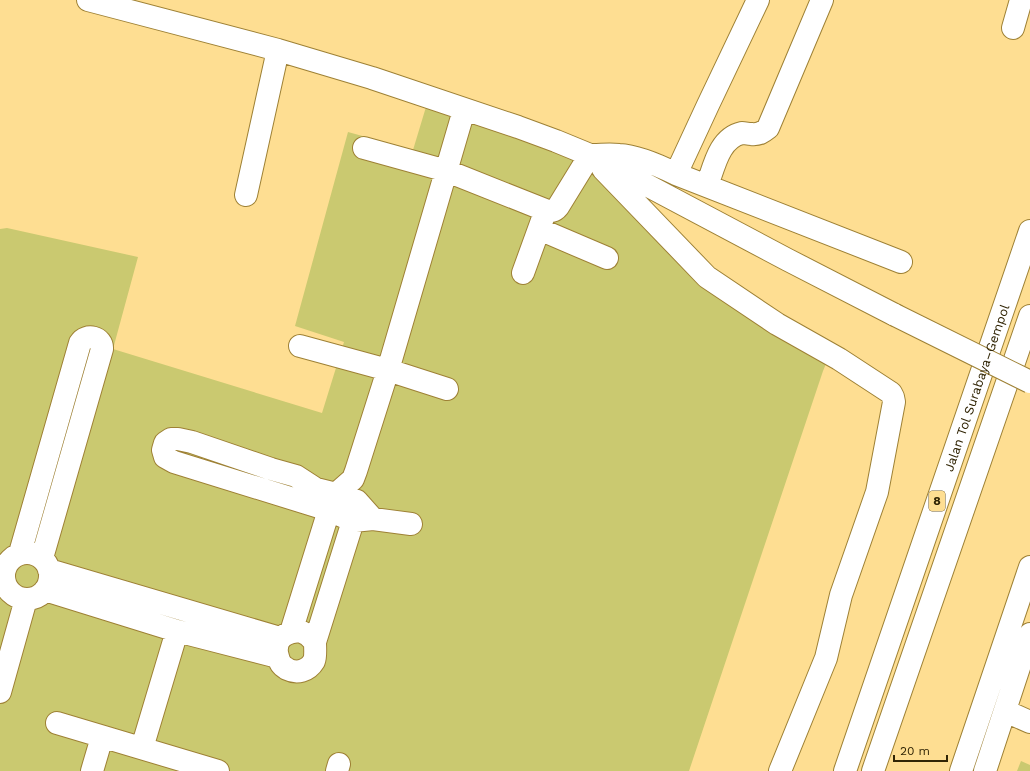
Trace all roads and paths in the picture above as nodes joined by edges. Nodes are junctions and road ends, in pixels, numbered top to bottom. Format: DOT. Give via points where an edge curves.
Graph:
graph roads {
  1 [pos="88,0"];
  2 [pos="758,0"];
  3 [pos="822,0"];
  4 [pos="1021,0"];
  5 [pos="1013,28"];
  6 [pos="278,50"];
  7 [pos="464,110"];
  8 [pos="364,148"];
  9 [pos="590,156"];
  10 [pos="446,171"];
  11 [pos="676,174"];
  12 [pos="707,186"];
  13 [pos="246,195"];
  14 [pos="542,220"];
  15 [pos="1030,231"];
  16 [pos="607,258"];
  17 [pos="901,262"];
  18 [pos="523,273"];
  19 [pos="1030,316"];
  20 [pos="300,346"];
  21 [pos="388,370"];
  22 [pos="1030,382"];
  23 [pos="447,389"];
  24 [pos="353,479"];
  25 [pos="333,502"];
  26 [pos="361,514"];
  27 [pos="411,524"];
  28 [pos="20,553"];
  29 [pos="41,579"];
  30 [pos="1028,580"];
  31 [pos="2,582"];
  32 [pos="1023,611"];
  33 [pos="177,631"];
  34 [pos="1030,634"];
  35 [pos="283,642"];
  36 [pos="315,642"];
  37 [pos="0,692"];
  38 [pos="1005,711"];
  39 [pos="1030,722"];
  40 [pos="57,723"];
  41 [pos="102,737"];
  42 [pos="142,748"];
  43 [pos="92,771"];
  44 [pos="218,771"];
  45 [pos="780,771"];
  46 [pos="845,771"];
  47 [pos="874,771"];
  48 [pos="961,771"];
  49 [pos="985,771"];
  1 -- 6 [label="main road"];
  2 -- 11 [label="main road"];
  3 -- 12 [label="main road" via="768,128 762,133 743,133 729,138 722,148"];
  4 -- 5 [label="main road"];
  6 -- 7 [label="main road" via="372,78"];
  6 -- 13 [label="main road"];
  7 -- 9 [label="main road" via="518,127"];
  7 -- 10 [label="main road"];
  8 -- 10 [label="main road"];
  9 -- 11 [label="main road" via="630,156"];
  9 -- 14 [label="main road" via="558,207"];
  9 -- 22 [label="main road, bridge" via="895,315"];
  9 -- 45 [label="main road" via="707,277 777,324 839,359 893,396 877,492 841,595 826,658"];
  10 -- 14 [label="main road"];
  10 -- 21 [label="main road"];
  11 -- 12 [label="main road"];
  12 -- 17 [label="main road"];
  14 -- 16 [label="main road"];
  14 -- 18 [label="main road"];
  15 -- 46 [label="main road, Jalan Tol Surabaya–Gempol / 8"];
  19 -- 47 [label="main road, 8"];
  20 -- 21 [label="main road"];
  21 -- 23 [label="main road"];
  21 -- 24 [label="main road"];
  24 -- 25 [label="main road"];
  24 -- 26 [label="main road"];
  25 -- 25 [label="main road" via="174,462 164,457 165,443 171,439 192,442 296,476"];
  25 -- 26 [label="main road"];
  25 -- 35 [label="main road"];
  26 -- 27 [label="main road"];
  26 -- 36 [label="main road"];
  28 -- 29 [label="main road" via="29,552"];
  28 -- 29 [label="main road" via="80,343 87,337 93,338 100,341 102,349"];
  28 -- 31 [label="main road" via="9,560"];
  29 -- 31 [label="main road" via="14,596"];
  29 -- 33 [label="main road"];
  29 -- 35 [label="main road"];
  29 -- 37 [label="main road"];
  30 -- 32 [label="main road"];
  32 -- 48 [label="main road"];
  33 -- 35 [label="main road"];
  33 -- 42 [label="main road"];
  34 -- 38 [label="main road"];
  35 -- 36 [label="main road" via="300,631"];
  35 -- 36 [label="main road" via="282,666 292,672 301,672 314,660"];
  38 -- 39 [label="main road"];
  38 -- 49 [label="main road"];
  40 -- 41 [label="main road"];
  41 -- 42 [label="main road"];
  41 -- 43 [label="main road"];
  42 -- 44 [label="main road"];
}
